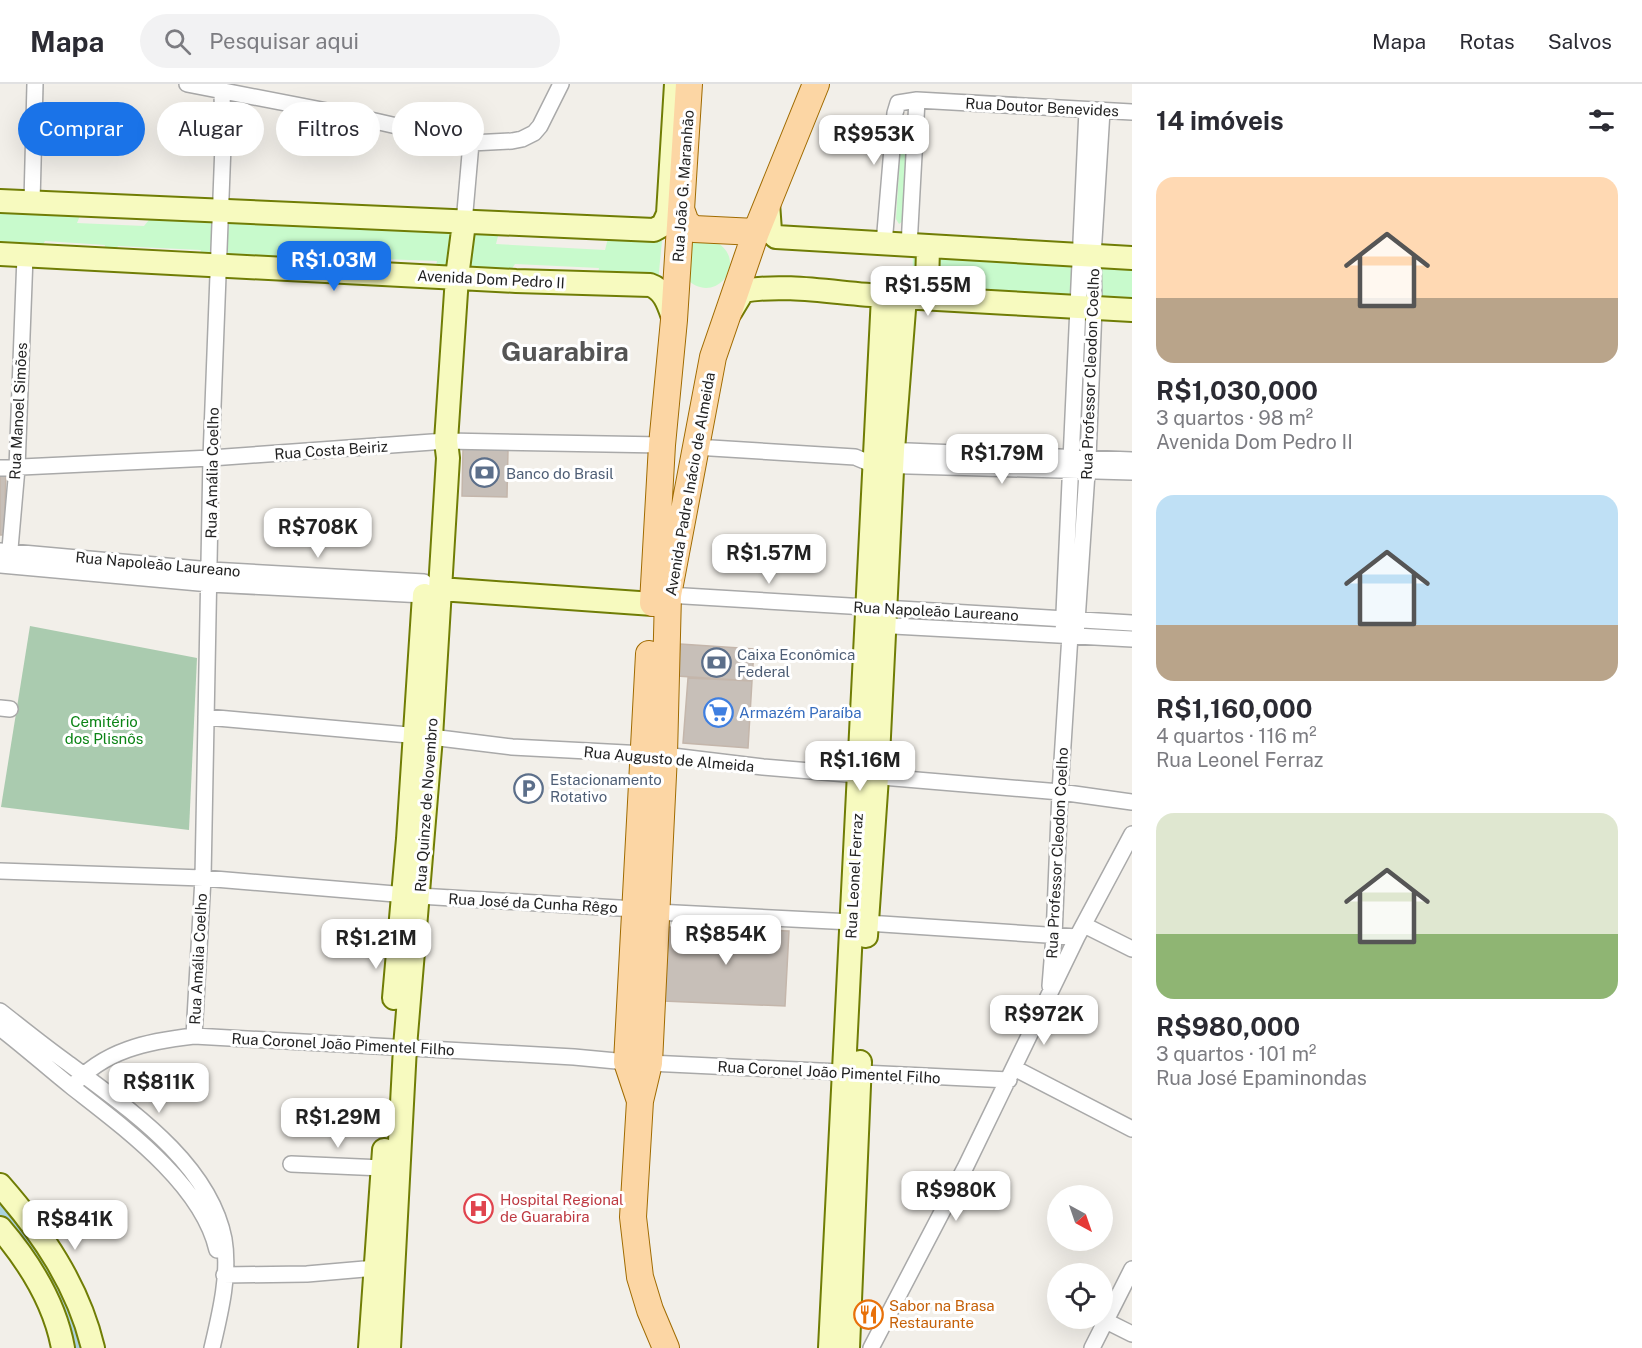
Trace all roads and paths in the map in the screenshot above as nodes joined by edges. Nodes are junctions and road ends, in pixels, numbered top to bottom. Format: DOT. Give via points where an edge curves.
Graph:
graph roads {
  1 [pos="35,84"];
  2 [pos="187,84"];
  3 [pos="561,84"];
  4 [pos="676,84"];
  5 [pos="689,84"];
  6 [pos="816,84"];
  7 [pos="222,90"];
  8 [pos="917,100"];
  9 [pos="1095,111"];
  10 [pos="1132,112"];
  11 [pos="392,125"];
  12 [pos="484,142"];
  13 [pos="470,156"];
  14 [pos="0,201"];
  15 [pos="32,202"];
  16 [pos="768,203"];
  17 [pos="681,209"];
  18 [pos="220,212"];
  19 [pos="464,223"];
  20 [pos="756,232"];
  21 [pos="884,244"];
  22 [pos="918,246"];
  23 [pos="0,254"];
  24 [pos="1088,255"];
  25 [pos="26,256"];
  26 [pos="1132,258"];
  27 [pos="220,266"];
  28 [pos="457,277"];
  29 [pos="676,288"];
  30 [pos="904,297"];
  31 [pos="1086,308"];
  32 [pos="1132,310"];
  33 [pos="674,320"];
  34 [pos="723,326"];
  35 [pos="446,441"];
  36 [pos="662,445"];
  37 [pos="695,447"];
  38 [pos="878,457"];
  39 [pos="211,459"];
  40 [pos="1132,460"];
  41 [pos="1071,464"];
  42 [pos="1087,464"];
  43 [pos="0,468"];
  44 [pos="16,468"];
  45 [pos="1132,472"];
  46 [pos="4,559"];
  47 [pos="210,577"];
  48 [pos="429,589"];
  49 [pos="661,599"];
  50 [pos="876,616"];
  51 [pos="1070,619"];
  52 [pos="1132,623"];
  53 [pos="1070,635"];
  54 [pos="1132,639"];
  55 [pos="206,717"];
  56 [pos="423,737"];
  57 [pos="655,755"];
  58 [pos="868,776"];
  59 [pos="1060,792"];
  60 [pos="1132,802"];
  61 [pos="1132,834"];
  62 [pos="0,871"];
  63 [pos="203,878"];
  64 [pos="410,895"];
  65 [pos="646,911"];
  66 [pos="859,923"];
  67 [pos="1080,931"];
  68 [pos="1054,936"];
  69 [pos="1132,950"];
  70 [pos="1048,998"];
  71 [pos="0,1011"];
  72 [pos="8,1029"];
  73 [pos="194,1036"];
  74 [pos="398,1046"];
  75 [pos="638,1063"];
  76 [pos="852,1071"];
  77 [pos="1012,1074"];
  78 [pos="83,1075"];
  79 [pos="72,1087"];
  80 [pos="1132,1129"];
  81 [pos="291,1164"];
  82 [pos="383,1168"];
  83 [pos="0,1185"];
  84 [pos="0,1228"];
  85 [pos="219,1240"];
  86 [pos="376,1268"];
  87 [pos="1132,1269"];
  88 [pos="224,1282"];
  89 [pos="1113,1307"];
  90 [pos="1113,1324"];
  91 [pos="1102,1329"];
  92 [pos="1132,1334"];
  93 [pos="63,1348"];
  94 [pos="93,1348"];
  95 [pos="212,1348"];
  96 [pos="370,1348"];
  97 [pos="389,1348"];
  98 [pos="666,1348"];
  99 [pos="830,1348"];
  100 [pos="848,1348"];
  101 [pos="871,1348"];
  102 [pos="1092,1348"];
  1 -- 15 [label="street"];
  2 -- 7 [label="street"];
  3 -- 12 [label="street" via="540,126 529,136"];
  4 -- 19 [label="street, Rua João G. Maranhão" via="668,214 657,229"];
  5 -- 17 [label="main road, Rua João G. Maranhão"];
  6 -- 16 [label="main road, Avenida Padre Inácio de Almeida"];
  7 -- 11 [label="street"];
  7 -- 18 [label="street, Rua Amália Coelho"];
  8 -- 9 [label="street, Rua Doutor Benevides"];
  8 -- 21 [label="street" via="896,106"];
  8 -- 22 [label="street"];
  9 -- 10 [label="street, Rua Doutor Benevides"];
  9 -- 24 [label="street, Rua Professor Cleodon Coelho"];
  13 -- 19 [label="street, Rua Quinze de Novembro"];
  14 -- 15 [label="street"];
  15 -- 18 [label="street"];
  16 -- 20 [label="main road, Avenida Padre Inácio de Almeida"];
  16 -- 21 [label="street" via="770,231 776,237"];
  17 -- 20 [label="main road" via="686,223 698,230"];
  17 -- 29 [label="main road, Rua João G. Maranhão"];
  18 -- 19 [label="street"];
  18 -- 27 [label="street, Rua Amália Coelho"];
  19 -- 28 [label="street, Rua Quinze de Novembro"];
  20 -- 34 [label="main road, Avenida Padre Inácio de Almeida"];
  21 -- 22 [label="street"];
  22 -- 24 [label="street"];
  22 -- 30 [label="street, Rua Leonel Ferraz" via="927,287"];
  23 -- 25 [label="street, Avenida Dom Pedro II"];
  24 -- 26 [label="street"];
  24 -- 31 [label="street, Rua Professor Cleodon Coelho"];
  25 -- 27 [label="street, Avenida Dom Pedro II"];
  25 -- 44 [label="street, Rua Manoel Simões"];
  27 -- 28 [label="street, Avenida Dom Pedro II"];
  27 -- 39 [label="street, Rua Amália Coelho"];
  28 -- 33 [label="street, Avenida Dom Pedro II" via="650,285 664,295"];
  28 -- 35 [label="street, Rua Quinze de Novembro"];
  29 -- 33 [label="main road, Avenida Padre Inácio de Almeida"];
  30 -- 31 [label="street"];
  30 -- 34 [label="street" via="811,290 742,291"];
  30 -- 38 [label="street, Rua Leonel Ferraz"];
  31 -- 32 [label="street"];
  31 -- 41 [label="street, Rua Professor Cleodon Coelho"];
  31 -- 42 [label="street, Rua Professor Cleodon Coelho"];
  33 -- 36 [label="main road, Avenida Padre Inácio de Almeida"];
  34 -- 37 [label="main road, Avenida Padre Inácio de Almeida"];
  35 -- 36 [label="street, Rua Costa Beiriz"];
  35 -- 39 [label="street, Rua Costa Beiriz"];
  35 -- 48 [label="street, Rua Quinze de Novembro" via="448,458"];
  36 -- 37 [label="main road" via="667,434 677,429 688,432"];
  36 -- 49 [label="main road, Avenida Padre Inácio de Almeida"];
  37 -- 38 [label="street"];
  37 -- 49 [label="main road, Avenida Padre Inácio de Almeida"];
  38 -- 41 [label="street"];
  38 -- 50 [label="street, Rua Leonel Ferraz"];
  39 -- 44 [label="street, Rua Costa Beiriz"];
  39 -- 47 [label="street, Rua Amália Coelho"];
  40 -- 42 [label="street"];
  41 -- 42 [label="street"];
  41 -- 51 [label="street, Rua Professor Cleodon Coelho"];
  42 -- 45 [label="street"];
  42 -- 51 [label="street, Rua Professor Cleodon Coelho"];
  43 -- 44 [label="street, Rua Costa Beiriz"];
  44 -- 46 [label="street, Rua Manoel Simões"];
  46 -- 47 [label="street, Rua Napoleão Laureano"];
  47 -- 48 [label="street, Rua Napoleão Laureano"];
  47 -- 55 [label="street, Rua Amália Coelho"];
  48 -- 49 [label="street, Rua Napoleão Laureano"];
  48 -- 56 [label="street, Rua Quinze de Novembro"];
  49 -- 50 [label="street, Rua Napoleão Laureano"];
  49 -- 57 [label="main road, Avenida Padre Inácio de Almeida"];
  50 -- 51 [label="street, Rua Napoleão Laureano"];
  50 -- 53 [label="street, Rua Napoleão Laureano"];
  50 -- 58 [label="street, Rua Leonel Ferraz"];
  51 -- 52 [label="street, Rua Napoleão Laureano"];
  51 -- 53 [label="street, Rua Professor Cleodon Coelho"];
  53 -- 54 [label="street, Rua Napoleão Laureano"];
  53 -- 59 [label="street, Rua Professor Cleodon Coelho"];
  55 -- 56 [label="street, Rua Augusto de Almeida"];
  55 -- 63 [label="street, Rua Amália Coelho"];
  56 -- 57 [label="street, Rua Augusto de Almeida" via="512,747"];
  56 -- 64 [label="street, Rua Quinze de Novembro" via="408,839"];
  57 -- 58 [label="street, Rua Augusto de Almeida"];
  57 -- 65 [label="main road, Avenida Padre Inácio de Almeida"];
  58 -- 59 [label="street, Rua Augusto de Almeida"];
  58 -- 66 [label="street, Rua Leonel Ferraz"];
  59 -- 60 [label="street, Rua Augusto de Almeida"];
  59 -- 68 [label="street, Rua Professor Cleodon Coelho"];
  61 -- 67 [label="street"];
  62 -- 63 [label="street, Rua José da Cunha Rêgo"];
  63 -- 64 [label="street, Rua José da Cunha Rêgo"];
  63 -- 73 [label="street, Rua Amália Coelho"];
  64 -- 65 [label="street, Rua José da Cunha Rêgo"];
  64 -- 74 [label="street, Rua Quinze de Novembro"];
  65 -- 66 [label="street, Rua José da Cunha Rêgo"];
  65 -- 75 [label="main road, Avenida Padre Inácio de Almeida"];
  66 -- 68 [label="street, Rua José da Cunha Rêgo"];
  66 -- 76 [label="street, Rua Leonel Ferraz"];
  67 -- 68 [label="street, Rua José da Cunha Rêgo"];
  67 -- 69 [label="street, Rua José da Cunha Rêgo"];
  67 -- 70 [label="street"];
  68 -- 70 [label="street, Rua Professor Cleodon Coelho"];
  70 -- 77 [label="street"];
  71 -- 72 [label="street"];
  72 -- 78 [label="street"];
  72 -- 79 [label="street"];
  73 -- 74 [label="street, Rua Coronel João Pimentel Filho"];
  73 -- 78 [label="street, Rua Coronel João Pimentel Filho" via="138,1045 107,1058"];
  74 -- 75 [label="street, Rua Coronel João Pimentel Filho"];
  74 -- 82 [label="street, Rua Quinze de Novembro"];
  74 -- 97 [label="street, Rua Quinze de Novembro"];
  75 -- 76 [label="street, Rua Coronel João Pimentel Filho"];
  75 -- 98 [label="main road, Avenida Padre Inácio de Almeida" via="635,1242 640,1277"];
  76 -- 77 [label="street, Rua Coronel João Pimentel Filho" via="922,1077"];
  76 -- 99 [label="street, Rua Leonel Ferraz"];
  76 -- 100 [label="street, Rua Leonel Ferraz"];
  77 -- 80 [label="street"];
  77 -- 101 [label="street"];
  78 -- 79 [label="street, Rua Coronel João Pimentel Filho"];
  78 -- 85 [label="street" via="180,1156 210,1199"];
  79 -- 85 [label="street" via="156,1156"];
  81 -- 82 [label="street"];
  82 -- 86 [label="street, Rua Quinze de Novembro"];
  83 -- 94 [label="street" via="54,1255 79,1304"];
  84 -- 93 [label="street" via="45,1295"];
  85 -- 88 [label="street"];
  86 -- 88 [label="street"];
  86 -- 96 [label="street, Rua Quinze de Novembro"];
  87 -- 89 [label="street"];
  88 -- 95 [label="street"];
  90 -- 92 [label="street"];
  91 -- 102 [label="street"];
}
